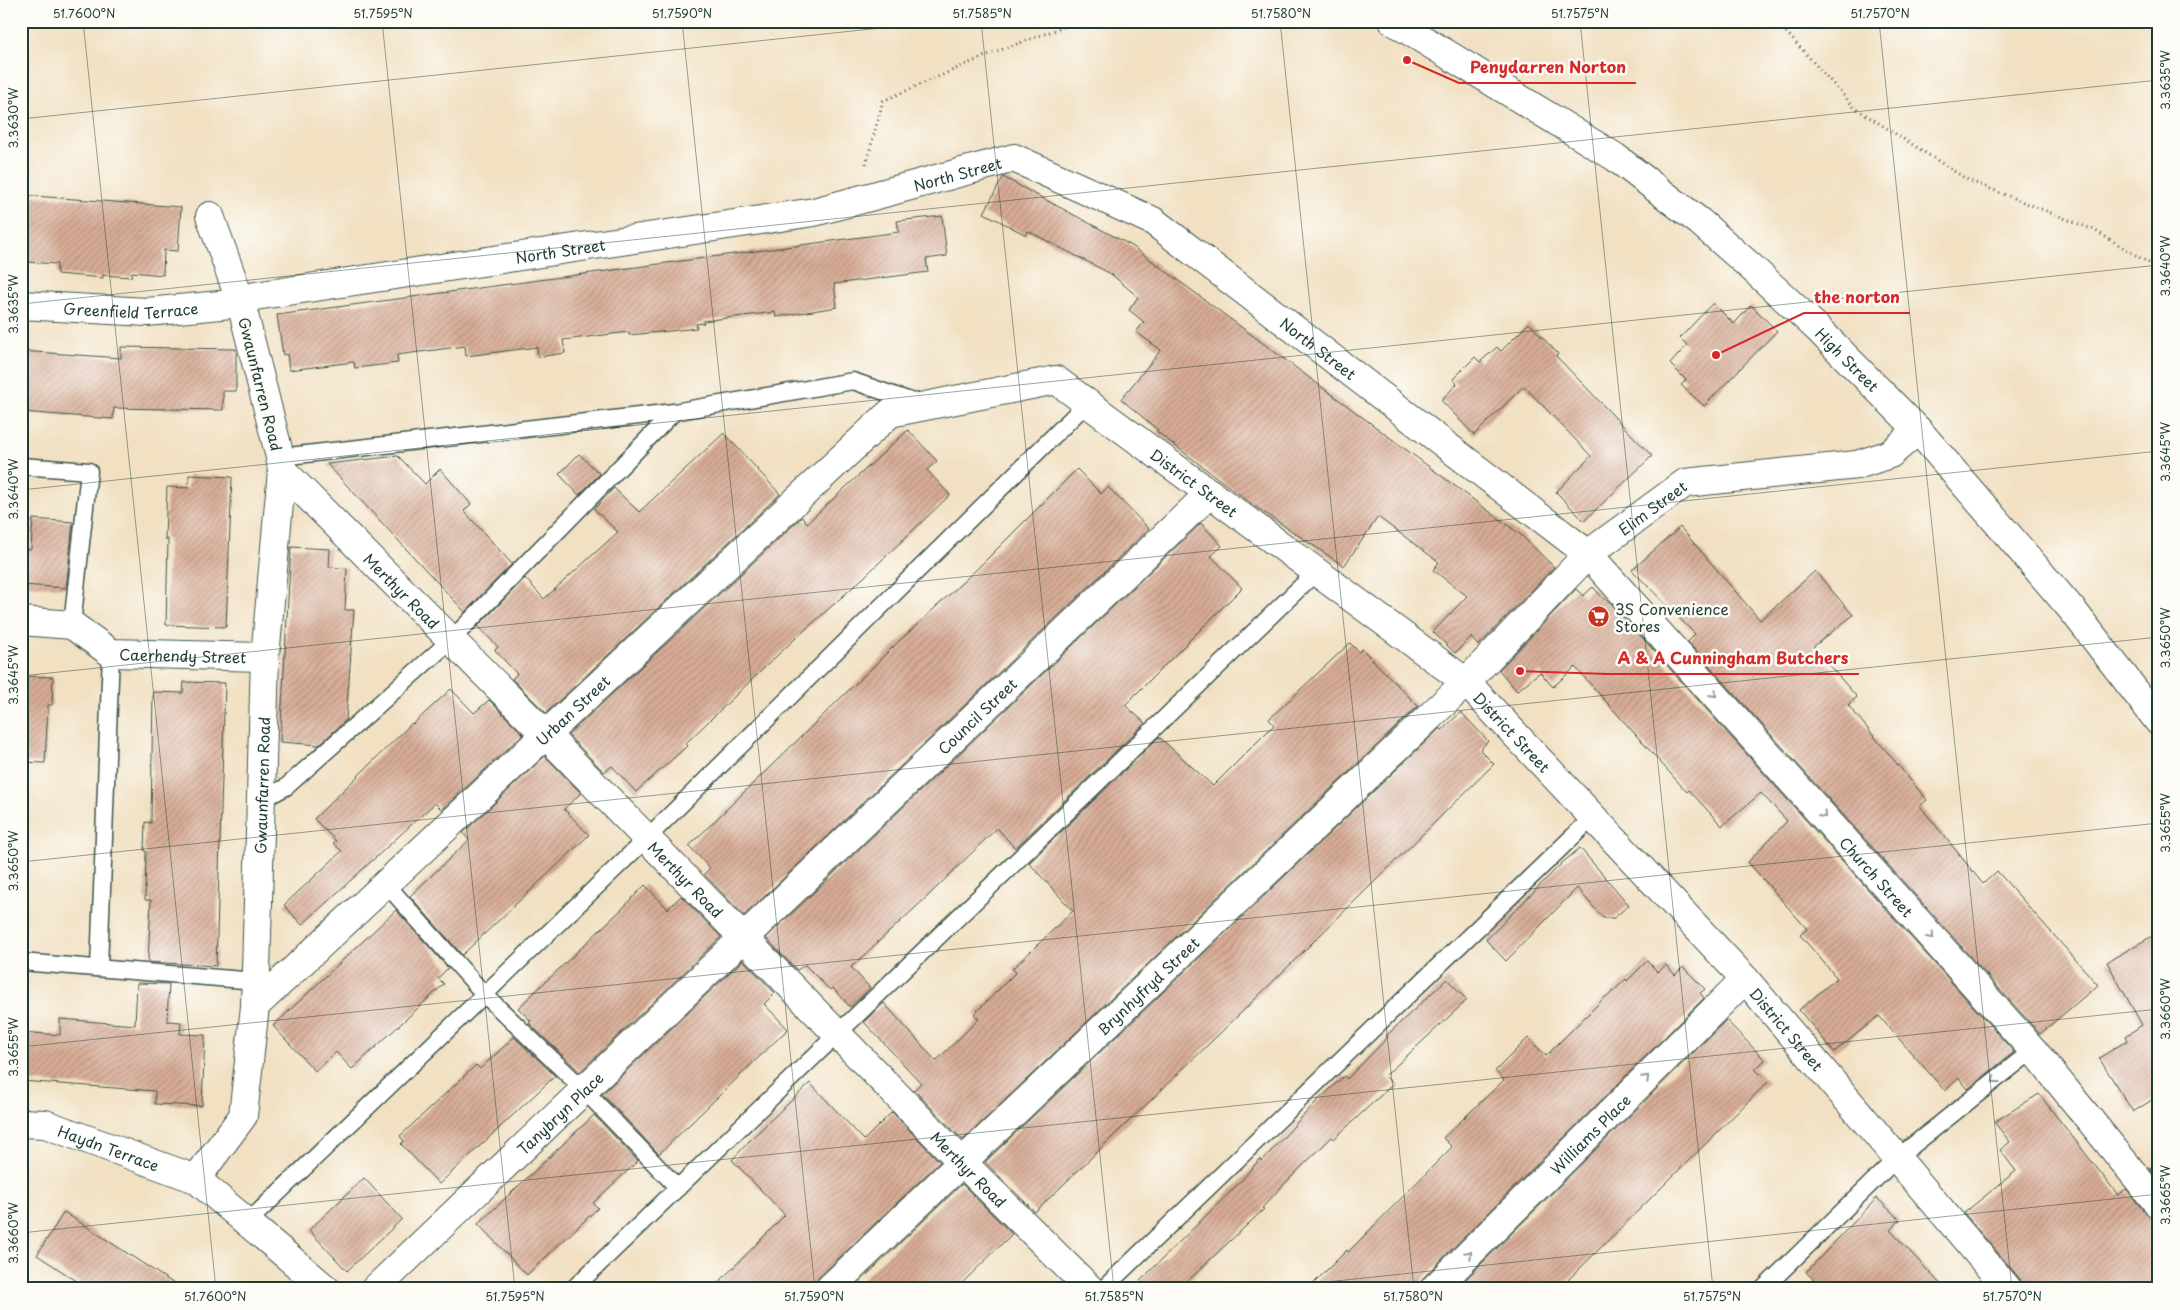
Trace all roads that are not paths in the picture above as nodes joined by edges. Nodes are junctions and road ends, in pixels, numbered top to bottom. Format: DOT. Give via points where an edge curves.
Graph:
graph roads {
  1 [pos="1393,21"];
  2 [pos="210,216"];
  3 [pos="241,303"];
  4 [pos="21,305"];
  5 [pos="1087,403"];
  6 [pos="925,406"];
  7 [pos="674,412"];
  8 [pos="890,413"];
  9 [pos="1918,430"];
  10 [pos="281,464"];
  11 [pos="21,466"];
  12 [pos="1210,493"];
  13 [pos="1588,554"];
  14 [pos="1317,571"];
  15 [pos="21,621"];
  16 [pos="72,625"];
  17 [pos="451,640"];
  18 [pos="111,653"];
  19 [pos="265,657"];
  20 [pos="1466,682"];
  21 [pos="2159,722"];
  22 [pos="546,735"];
  23 [pos="261,800"];
  24 [pos="1593,817"];
  25 [pos="647,838"];
  26 [pos="386,884"];
  27 [pos="743,938"];
  28 [pos="21,962"];
  29 [pos="99,968"];
  30 [pos="1745,979"];
  31 [pos="256,994"];
  32 [pos="484,994"];
  33 [pos="837,1034"];
  34 [pos="2033,1050"];
  35 [pos="584,1090"];
  36 [pos="21,1123"];
  37 [pos="1897,1158"];
  38 [pos="962,1162"];
  39 [pos="196,1179"];
  40 [pos="678,1188"];
  41 [pos="2159,1205"];
  42 [pos="247,1223"];
  43 [pos="322,1287"];
  44 [pos="375,1289"];
  45 [pos="573,1289"];
  46 [pos="829,1289"];
  47 [pos="1090,1289"];
  48 [pos="1103,1289"];
  49 [pos="1434,1289"];
  50 [pos="1763,1289"];
  51 [pos="2008,1289"];
  1 -- 9 [label="street, High Street" via="1615,157 1700,222 1817,328"];
  2 -- 3 [label="street, Gwaunfarren Road"];
  3 -- 4 [label="street, Greenfield Terrace" via="147,312"];
  3 -- 10 [label="street, Gwaunfarren Road"];
  3 -- 13 [label="street, North Street" via="256,296 814,212 1014,158 1153,221"];
  5 -- 6 [label="street, District Street" via="1056,380"];
  5 -- 12 [label="street, District Street"];
  5 -- 25 [label="lane"];
  6 -- 7 [label="lane" via="853,381"];
  6 -- 8 [label="street, District Street"];
  7 -- 10 [label="lane"];
  7 -- 17 [label="lane"];
  8 -- 22 [label="street, Urban Street"];
  9 -- 13 [label="street, Elim Street" via="1890,454 1858,465 1684,483"];
  9 -- 21 [label="street, High Street" via="2074,612"];
  10 -- 17 [label="street, Merthyr Road"];
  10 -- 19 [label="street, Gwaunfarren Road"];
  11 -- 16 [label="lane" via="90,471"];
  12 -- 14 [label="street, District Street"];
  12 -- 27 [label="street, Council Street"];
  13 -- 20 [label="street, Elim Street"];
  13 -- 34 [label="street, Church Street, one-way"];
  14 -- 20 [label="street, District Street"];
  14 -- 33 [label="lane"];
  15 -- 16 [label="street"];
  16 -- 18 [label="street, Caerhendy Street"];
  17 -- 22 [label="street, Merthyr Road"];
  17 -- 23 [label="lane" via="286,787"];
  18 -- 19 [label="street, Caerhendy Street"];
  18 -- 29 [label="lane"];
  19 -- 23 [label="street, Gwaunfarren Road"];
  20 -- 24 [label="street, District Street"];
  20 -- 38 [label="street, Brynhyfryd Street"];
  22 -- 25 [label="street, Merthyr Road"];
  22 -- 26 [label="street, Urban Street"];
  23 -- 31 [label="street, Gwaunfarren Road"];
  24 -- 30 [label="street, District Street"];
  24 -- 48 [label="lane"];
  25 -- 27 [label="street, Merthyr Road"];
  25 -- 32 [label="lane"];
  26 -- 31 [label="street, Urban Street"];
  26 -- 32 [label="lane"];
  27 -- 33 [label="street, Merthyr Road"];
  27 -- 35 [label="street, Tanybryn Place"];
  28 -- 29 [label="lane"];
  29 -- 31 [label="lane"];
  30 -- 37 [label="street, District Street"];
  49 -- 30 [label="street, Williams Place, one-way"];
  31 -- 39 [label="street, Gwaunfarren Road" via="244,1116"];
  32 -- 35 [label="lane"];
  32 -- 42 [label="lane"];
  33 -- 38 [label="street, Merthyr Road"];
  33 -- 40 [label="lane"];
  34 -- 37 [label="lane, one-way"];
  34 -- 41 [label="street, Church Street"];
  35 -- 40 [label="lane"];
  35 -- 44 [label="street, Tanybryn Place"];
  36 -- 39 [label="street, Haydn Terrace" via="45,1124"];
  37 -- 50 [label="lane"];
  37 -- 51 [label="street, District Street"];
  38 -- 46 [label="street, Brynhyfryd Street"];
  38 -- 47 [label="street, Merthyr Road"];
  39 -- 42 [label="street"];
  40 -- 45 [label="lane"];
  42 -- 43 [label="street"];
}
